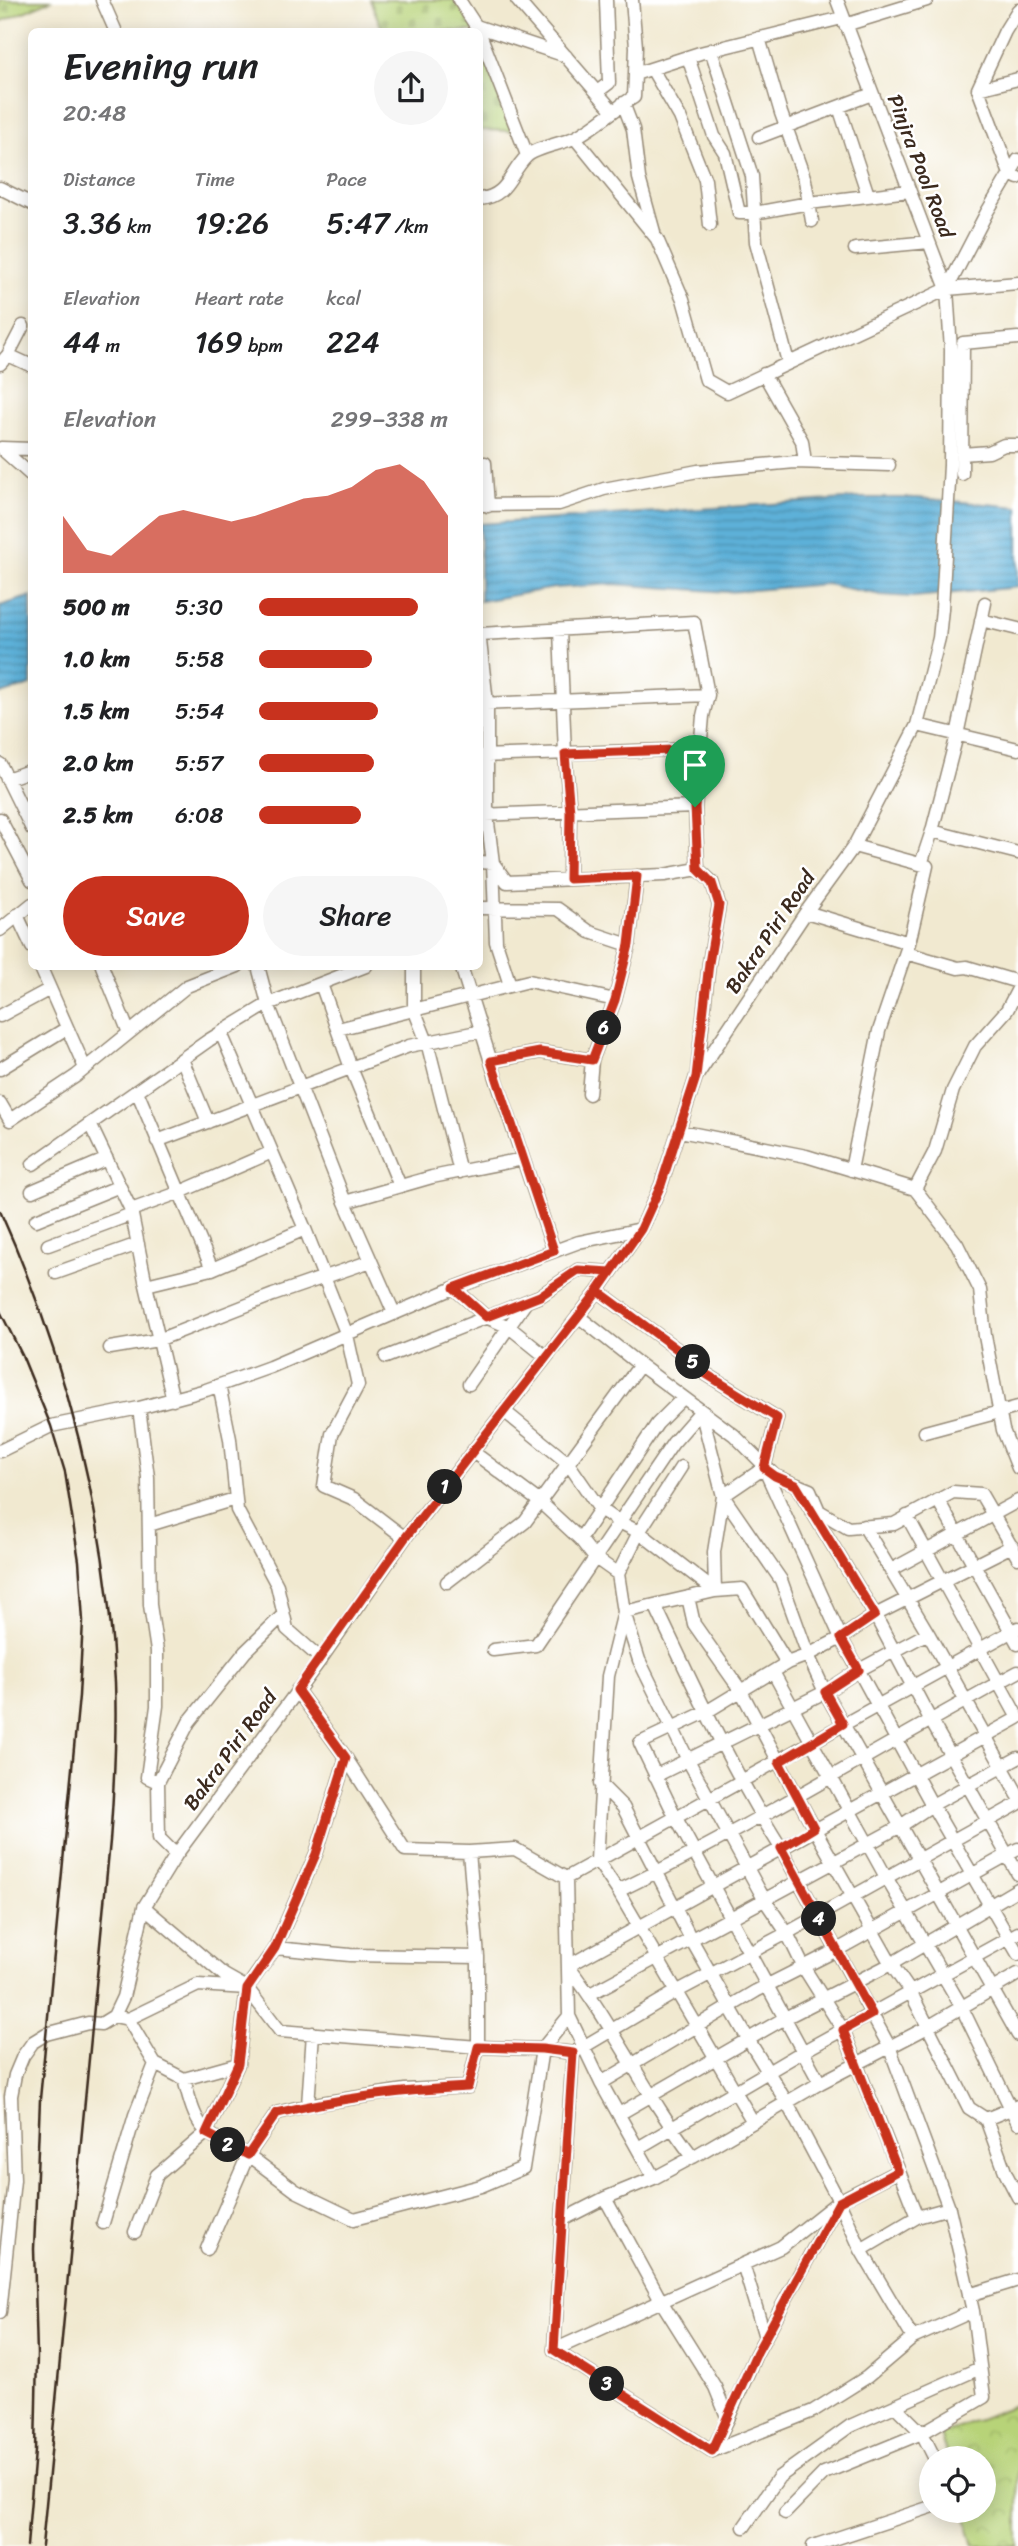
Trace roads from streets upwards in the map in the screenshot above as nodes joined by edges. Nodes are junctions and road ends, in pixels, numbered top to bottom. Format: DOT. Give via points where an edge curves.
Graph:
graph roads {
  1 [pos="102,0"];
  2 [pos="458,0"];
  3 [pos="517,0"];
  4 [pos="606,0"];
  5 [pos="632,0"];
  6 [pos="837,0"];
  7 [pos="927,0"];
  8 [pos="894,4"];
  9 [pos="1018,10"];
  10 [pos="844,21"];
  11 [pos="114,28"];
  12 [pos="477,28"];
  13 [pos="483,32"];
  14 [pos="759,38"];
  15 [pos="483,43"];
  16 [pos="711,50"];
  17 [pos="568,57"];
  18 [pos="688,57"];
  19 [pos="652,69"];
  20 [pos="635,74"];
  21 [pos="1018,79"];
  22 [pos="978,89"];
  23 [pos="597,92"];
  24 [pos="872,94"];
  25 [pos="618,107"];
  26 [pos="839,107"];
  27 [pos="786,127"];
  28 [pos="759,137"];
  29 [pos="575,138"];
  30 [pos="527,155"];
  31 [pos="1018,160"];
  32 [pos="1014,176"];
  33 [pos="0,188"];
  34 [pos="909,191"];
  35 [pos="867,195"];
  36 [pos="483,199"];
  37 [pos="809,202"];
  38 [pos="28,203"];
  39 [pos="754,213"];
  40 [pos="812,221"];
  41 [pos="710,225"];
  42 [pos="657,239"];
  43 [pos="929,243"];
  44 [pos="855,249"];
  45 [pos="1018,283"];
  46 [pos="947,289"];
  47 [pos="23,326"];
  48 [pos="1018,338"];
  49 [pos="4,359"];
  50 [pos="789,362"];
  51 [pos="28,365"];
  52 [pos="764,374"];
  53 [pos="1018,445"];
  54 [pos="1,448"];
  55 [pos="28,449"];
  56 [pos="962,454"];
  57 [pos="805,462"];
  58 [pos="485,463"];
  59 [pos="889,465"];
  60 [pos="28,472"];
  61 [pos="962,474"];
  62 [pos="949,488"];
  63 [pos="484,506"];
  64 [pos="985,603"];
  65 [pos="981,621"];
  66 [pos="1018,629"];
  67 [pos="560,630"];
  68 [pos="483,634"];
  69 [pos="708,695"];
  70 [pos="564,700"];
  71 [pos="483,703"];
  72 [pos="918,725"];
  73 [pos="957,735"];
  74 [pos="700,749"];
  75 [pos="1018,749"];
  76 [pos="565,754"];
  77 [pos="483,756"];
  78 [pos="0,764"];
  79 [pos="28,771"];
  80 [pos="7,779"];
  81 [pos="28,799"];
  82 [pos="19,802"];
  83 [pos="695,807"];
  84 [pos="570,812"];
  85 [pos="483,815"];
  86 [pos="28,821"];
  87 [pos="2,825"];
  88 [pos="932,831"];
  89 [pos="854,846"];
  90 [pos="1018,853"];
  91 [pos="483,862"];
  92 [pos="493,863"];
  93 [pos="920,864"];
  94 [pos="698,869"];
  95 [pos="28,873"];
  96 [pos="637,876"];
  97 [pos="569,879"];
  98 [pos="28,907"];
  99 [pos="483,908"];
  100 [pos="494,908"];
  101 [pos="806,912"];
  102 [pos="17,915"];
  103 [pos="0,930"];
  104 [pos="28,938"];
  105 [pos="629,945"];
  106 [pos="908,948"];
  107 [pos="42,970"];
  108 [pos="105,970"];
  109 [pos="199,970"];
  110 [pos="228,970"];
  111 [pos="259,970"];
  112 [pos="356,970"];
  113 [pos="414,970"];
  114 [pos="462,970"];
  115 [pos="203,980"];
  116 [pos="1018,982"];
  117 [pos="321,984"];
  118 [pos="510,985"];
  119 [pos="50,989"];
  120 [pos="1018,989"];
  121 [pos="470,994"];
  122 [pos="615,1000"];
  123 [pos="268,1004"];
  124 [pos="414,1009"];
  125 [pos="0,1016"];
  126 [pos="68,1028"];
  127 [pos="338,1029"];
  128 [pos="482,1031"];
  129 [pos="129,1033"];
  130 [pos="221,1033"];
  131 [pos="428,1042"];
  132 [pos="182,1059"];
  133 [pos="592,1060"];
  134 [pos="491,1061"];
  135 [pos="85,1068"];
  136 [pos="351,1068"];
  137 [pos="0,1069"];
  138 [pos="696,1077"];
  139 [pos="301,1086"];
  140 [pos="137,1091"];
  141 [pos="589,1094"];
  142 [pos="0,1103"];
  143 [pos="252,1105"];
  144 [pos="208,1122"];
  145 [pos="90,1124"];
  146 [pos="680,1131"];
  147 [pos="157,1141"];
  148 [pos="272,1152"];
  149 [pos="107,1159"];
  150 [pos="523,1159"];
  151 [pos="33,1164"];
  152 [pos="851,1170"];
  153 [pos="460,1172"];
  154 [pos="120,1186"];
  155 [pos="400,1186"];
  156 [pos="915,1189"];
  157 [pos="32,1191"];
  158 [pos="178,1193"];
  159 [pos="345,1202"];
  160 [pos="132,1212"];
  161 [pos="36,1220"];
  162 [pos="305,1229"];
  163 [pos="641,1229"];
  164 [pos="138,1244"];
  165 [pos="48,1245"];
  166 [pos="554,1251"];
  167 [pos="371,1261"];
  168 [pos="212,1269"];
  169 [pos="611,1272"];
  170 [pos="56,1273"];
  171 [pos="323,1277"];
  172 [pos="146,1285"];
  173 [pos="454,1288"];
  174 [pos="598,1291"];
  175 [pos="526,1301"];
  176 [pos="394,1313"];
  177 [pos="578,1316"];
  178 [pos="486,1317"];
  179 [pos="509,1327"];
  180 [pos="347,1335"];
  181 [pos="158,1339"];
  182 [pos="110,1348"];
  183 [pos="545,1356"];
  184 [pos="386,1357"];
  185 [pos="640,1366"];
  186 [pos="469,1384"];
  187 [pos="219,1385"];
  188 [pos="683,1398"];
  189 [pos="173,1400"];
  190 [pos="1018,1407"];
  191 [pos="139,1408"];
  192 [pos="504,1411"];
  193 [pos="701,1411"];
  194 [pos="1000,1412"];
  195 [pos="1003,1430"];
  196 [pos="925,1432"];
  197 [pos="1018,1436"];
  198 [pos="0,1451"];
  199 [pos="473,1452"];
  200 [pos="568,1462"];
  201 [pos="681,1466"];
  202 [pos="764,1468"];
  203 [pos="1018,1468"];
  204 [pos="796,1485"];
  205 [pos="723,1496"];
  206 [pos="235,1499"];
  207 [pos="938,1500"];
  208 [pos="1018,1501"];
  209 [pos="540,1502"];
  210 [pos="599,1508"];
  211 [pos="994,1513"];
  212 [pos="907,1516"];
  213 [pos="619,1522"];
  214 [pos="149,1525"];
  215 [pos="864,1526"];
  216 [pos="639,1532"];
  217 [pos="955,1534"];
  218 [pos="405,1538"];
  219 [pos="580,1539"];
  220 [pos="926,1551"];
  221 [pos="1015,1552"];
  222 [pos="594,1558"];
  223 [pos="975,1566"];
  224 [pos="891,1570"];
  225 [pos="618,1574"];
  226 [pos="943,1582"];
  227 [pos="447,1583"];
  228 [pos="715,1591"];
  229 [pos="688,1597"];
  230 [pos="908,1599"];
  231 [pos="655,1605"];
  232 [pos="624,1612"];
  233 [pos="875,1615"];
  234 [pos="282,1616"];
  235 [pos="928,1633"];
  236 [pos="1016,1635"];
  237 [pos="841,1638"];
  238 [pos="981,1648"];
  239 [pos="494,1650"];
  240 [pos="894,1652"];
  241 [pos="808,1656"];
  242 [pos="321,1659"];
  243 [pos="787,1663"];
  244 [pos="947,1667"];
  245 [pos="859,1670"];
  246 [pos="774,1672"];
  247 [pos="1018,1672"];
  248 [pos="999,1683"];
  249 [pos="912,1685"];
  250 [pos="297,1690"];
  251 [pos="741,1691"];
  252 [pos="825,1692"];
  253 [pos="964,1701"];
  254 [pos="877,1706"];
  255 [pos="793,1708"];
  256 [pos="706,1712"];
  257 [pos="1018,1718"];
  258 [pos="930,1719"];
  259 [pos="757,1724"];
  260 [pos="843,1724"];
  261 [pos="671,1727"];
  262 [pos="984,1735"];
  263 [pos="896,1740"];
  264 [pos="813,1742"];
  265 [pos="722,1743"];
  266 [pos="951,1755"];
  267 [pos="346,1758"];
  268 [pos="864,1758"];
  269 [pos="1018,1758"];
  270 [pos="688,1760"];
  271 [pos="779,1762"];
  272 [pos="1002,1766"];
  273 [pos="915,1773"];
  274 [pos="655,1776"];
  275 [pos="831,1778"];
  276 [pos="743,1782"];
  277 [pos="158,1783"];
  278 [pos="600,1784"];
  279 [pos="968,1787"];
  280 [pos="883,1791"];
  281 [pos="1018,1795"];
  282 [pos="797,1796"];
  283 [pos="709,1800"];
  284 [pos="1018,1804"];
  285 [pos="932,1805"];
  286 [pos="848,1810"];
  287 [pos="761,1817"];
  288 [pos="676,1818"];
  289 [pos="988,1821"];
  290 [pos="899,1827"];
  291 [pos="814,1828"];
  292 [pos="729,1835"];
  293 [pos="638,1838"];
  294 [pos="953,1840"];
  295 [pos="868,1842"];
  296 [pos="781,1848"];
  297 [pos="469,1852"];
  298 [pos="1013,1852"];
  299 [pos="696,1853"];
  300 [pos="176,1855"];
  301 [pos="918,1859"];
  302 [pos="597,1860"];
  303 [pos="834,1862"];
  304 [pos="746,1868"];
  305 [pos="656,1873"];
  306 [pos="971,1874"];
  307 [pos="1018,1874"];
  308 [pos="886,1877"];
  309 [pos="566,1878"];
  310 [pos="798,1880"];
  311 [pos="712,1887"];
  312 [pos="1018,1889"];
  313 [pos="618,1891"];
  314 [pos="937,1892"];
  315 [pos="854,1896"];
  316 [pos="764,1899"];
  317 [pos="675,1906"];
  318 [pos="989,1906"];
  319 [pos="144,1907"];
  320 [pos="906,1910"];
  321 [pos="817,1916"];
  322 [pos="731,1918"];
  323 [pos="956,1924"];
  324 [pos="638,1926"];
  325 [pos="873,1929"];
  326 [pos="787,1933"];
  327 [pos="1013,1935"];
  328 [pos="691,1939"];
  329 [pos="923,1943"];
  330 [pos="275,1948"];
  331 [pos="837,1950"];
  332 [pos="748,1954"];
  333 [pos="1018,1954"];
  334 [pos="478,1956"];
  335 [pos="975,1957"];
  336 [pos="656,1958"];
  337 [pos="891,1964"];
  338 [pos="568,1966"];
  339 [pos="804,1968"];
  340 [pos="711,1973"];
  341 [pos="1018,1974"];
  342 [pos="943,1976"];
  343 [pos="855,1983"];
  344 [pos="768,1985"];
  345 [pos="993,1988"];
  346 [pos="247,1989"];
  347 [pos="677,1992"];
  348 [pos="911,1993"];
  349 [pos="590,1994"];
  350 [pos="824,1999"];
  351 [pos="961,2006"];
  352 [pos="731,2007"];
  353 [pos="872,2014"];
  354 [pos="114,2016"];
  355 [pos="569,2016"];
  356 [pos="785,2018"];
  357 [pos="128,2019"];
  358 [pos="698,2026"];
  359 [pos="928,2027"];
  360 [pos="612,2030"];
  361 [pos="843,2030"];
  362 [pos="313,2033"];
  363 [pos="1018,2035"];
  364 [pos="748,2039"];
  365 [pos="888,2046"];
  366 [pos="478,2047"];
  367 [pos="542,2049"];
  368 [pos="578,2051"];
  369 [pos="802,2052"];
  370 [pos="716,2058"];
  371 [pos="857,2063"];
  372 [pos="155,2064"];
  373 [pos="238,2064"];
  374 [pos="632,2064"];
  375 [pos="769,2074"];
  376 [pos="184,2079"];
  377 [pos="601,2083"];
  378 [pos="820,2083"];
  379 [pos="736,2091"];
  380 [pos="650,2096"];
  381 [pos="787,2103"];
  382 [pos="308,2105"];
  383 [pos="1014,2107"];
  384 [pos="6,2114"];
  385 [pos="619,2115"];
  386 [pos="986,2119"];
  387 [pos="753,2122"];
  388 [pos="1018,2123"];
  389 [pos="671,2129"];
  390 [pos="206,2133"];
  391 [pos="638,2148"];
  392 [pos="248,2155"];
  393 [pos="693,2157"];
  394 [pos="898,2171"];
  395 [pos="654,2178"];
  396 [pos="1018,2197"];
  397 [pos="605,2198"];
  398 [pos="839,2202"];
  399 [pos="949,2208"];
  400 [pos="918,2217"];
  401 [pos="562,2220"];
  402 [pos="103,2223"];
  403 [pos="135,2232"];
  404 [pos="207,2249"];
  405 [pos="861,2250"];
  406 [pos="743,2264"];
  407 [pos="1018,2280"];
  408 [pos="969,2295"];
  409 [pos="661,2301"];
  410 [pos="973,2311"];
  411 [pos="0,2312"];
  412 [pos="765,2337"];
  413 [pos="913,2338"];
  414 [pos="554,2350"];
  415 [pos="980,2368"];
  416 [pos="895,2406"];
  417 [pos="728,2419"];
  418 [pos="922,2433"];
  419 [pos="928,2446"];
  420 [pos="712,2451"];
  421 [pos="919,2511"];
  422 [pos="785,2513"];
  423 [pos="744,2527"];
  424 [pos="813,2546"];
  1 -- 11 [label="street"];
  2 -- 12 [label="street"];
  3 -- 17 [label="street"];
  4 -- 23 [label="street" via="609,83"];
  5 -- 20 [label="street"];
  6 -- 10 [label="street, Pinjra Pool Road"];
  7 -- 8 [label="street"];
  8 -- 10 [label="street"];
  9 -- 22 [label="street"];
  10 -- 14 [label="street"];
  10 -- 24 [label="street, Pinjra Pool Road"];
  13 -- 17 [label="street"];
  14 -- 16 [label="street"];
  14 -- 27 [label="street"];
  15 -- 30 [label="street"];
  16 -- 18 [label="street"];
  16 -- 39 [label="street" via="752,176"];
  17 -- 23 [label="street"];
  18 -- 19 [label="street"];
  18 -- 39 [label="street" via="714,136 725,153 739,213"];
  19 -- 20 [label="street"];
  19 -- 41 [label="street" via="680,117 705,180"];
  20 -- 25 [label="street" via="634,97"];
  21 -- 22 [label="street"];
  22 -- 32 [label="street"];
  23 -- 25 [label="street"];
  24 -- 26 [label="street"];
  24 -- 34 [label="street, Pinjra Pool Road"];
  25 -- 29 [label="street"];
  25 -- 42 [label="street" via="633,129 639,178"];
  26 -- 27 [label="street"];
  26 -- 35 [label="street"];
  27 -- 28 [label="street"];
  27 -- 37 [label="street" via="806,180"];
  29 -- 30 [label="street"];
  29 -- 42 [label="street"];
  30 -- 36 [label="street" via="510,183"];
  31 -- 32 [label="street"];
  32 -- 46 [label="street" via="987,212"];
  33 -- 38 [label="street"];
  34 -- 35 [label="street"];
  34 -- 43 [label="street, Pinjra Pool Road"];
  35 -- 37 [label="street"];
  37 -- 39 [label="street"];
  37 -- 40 [label="street"];
  39 -- 50 [label="street" via="756,242"];
  42 -- 52 [label="street" via="683,299 706,380 727,391"];
  43 -- 44 [label="street"];
  43 -- 46 [label="street, Pinjra Pool Road"];
  45 -- 46 [label="street"];
  46 -- 50 [label="street"];
  46 -- 62 [label="street, Pinjra Pool Road"];
  47 -- 49 [label="street"];
  48 -- 56 [label="street" via="963,343"];
  49 -- 51 [label="street"];
  50 -- 52 [label="street"];
  52 -- 57 [label="street" via="802,441"];
  53 -- 56 [label="street"];
  54 -- 55 [label="street"];
  54 -- 60 [label="street"];
  56 -- 61 [label="street"];
  57 -- 59 [label="street"];
  57 -- 63 [label="street" via="698,471 604,489 559,504"];
  58 -- 63 [label="street"];
  62 -- 72 [label="street, Bakra Piri Road" via="939,638"];
  64 -- 65 [label="street"];
  65 -- 66 [label="street"];
  65 -- 73 [label="street"];
  67 -- 68 [label="street"];
  67 -- 69 [label="street" via="694,622"];
  67 -- 70 [label="street"];
  69 -- 70 [label="street"];
  69 -- 74 [label="street"];
  70 -- 71 [label="street"];
  70 -- 76 [label="street"];
  71 -- 77 [label="street"];
  72 -- 73 [label="street"];
  72 -- 89 [label="street, Bakra Piri Road"];
  73 -- 75 [label="street"];
  73 -- 88 [label="street"];
  74 -- 76 [label="street"];
  74 -- 83 [label="street"];
  76 -- 77 [label="street"];
  76 -- 84 [label="street"];
  77 -- 85 [label="street"];
  78 -- 80 [label="street"];
  79 -- 80 [label="street"];
  80 -- 82 [label="street"];
  81 -- 82 [label="street"];
  82 -- 86 [label="street"];
  83 -- 84 [label="street"];
  83 -- 94 [label="street"];
  84 -- 85 [label="street"];
  84 -- 97 [label="street"];
  85 -- 92 [label="street"];
  87 -- 95 [label="street"];
  88 -- 90 [label="street"];
  88 -- 93 [label="street"];
  89 -- 93 [label="street"];
  89 -- 101 [label="street, Bakra Piri Road"];
  91 -- 92 [label="street"];
  92 -- 97 [label="street" via="507,882"];
  92 -- 100 [label="street"];
  93 -- 106 [label="street" via="927,866"];
  94 -- 96 [label="street"];
  94 -- 138 [label="street" via="712,883 719,905"];
  96 -- 97 [label="street"];
  96 -- 105 [label="street"];
  98 -- 102 [label="street"];
  99 -- 100 [label="street"];
  100 -- 105 [label="street" via="558,909 590,932"];
  100 -- 118 [label="street" via="496,942"];
  101 -- 106 [label="street"];
  101 -- 138 [label="street, Bakra Piri Road"];
  102 -- 103 [label="street"];
  102 -- 104 [label="street"];
  105 -- 122 [label="street"];
  106 -- 116 [label="street" via="958,968"];
  106 -- 152 [label="street" via="879,1031"];
  107 -- 119 [label="street"];
  108 -- 129 [label="street"];
  109 -- 115 [label="street"];
  110 -- 115 [label="street"];
  111 -- 123 [label="street"];
  112 -- 117 [label="street"];
  113 -- 124 [label="street"];
  114 -- 121 [label="street"];
  115 -- 129 [label="street" via="187,986"];
  117 -- 123 [label="street"];
  117 -- 127 [label="street"];
  118 -- 121 [label="street"];
  118 -- 122 [label="street" via="529,981"];
  119 -- 125 [label="street"];
  119 -- 126 [label="street"];
  120 -- 156 [label="street" via="1007,1010 975,1046 953,1090 935,1151"];
  121 -- 124 [label="street"];
  121 -- 128 [label="street"];
  122 -- 133 [label="street"];
  123 -- 130 [label="street"];
  123 -- 139 [label="street"];
  124 -- 127 [label="street"];
  124 -- 131 [label="street"];
  126 -- 135 [label="street"];
  126 -- 137 [label="street"];
  127 -- 136 [label="street"];
  128 -- 131 [label="street"];
  128 -- 134 [label="street"];
  129 -- 135 [label="street"];
  130 -- 132 [label="street"];
  130 -- 143 [label="street"];
  131 -- 136 [label="street"];
  131 -- 153 [label="street"];
  132 -- 140 [label="street"];
  132 -- 144 [label="street"];
  133 -- 134 [label="street" via="540,1052"];
  133 -- 141 [label="street"];
  134 -- 150 [label="street"];
  135 -- 142 [label="street" via="10,1120"];
  136 -- 139 [label="street"];
  136 -- 155 [label="street"];
  138 -- 146 [label="street, Bakra Piri Road"];
  139 -- 143 [label="street"];
  139 -- 159 [label="street"];
  140 -- 145 [label="street"];
  140 -- 147 [label="street"];
  143 -- 144 [label="street"];
  143 -- 148 [label="street"];
  144 -- 147 [label="street"];
  145 -- 149 [label="street"];
  145 -- 151 [label="street"];
  146 -- 152 [label="street" via="806,1156"];
  146 -- 163 [label="street, Bakra Piri Road"];
  147 -- 158 [label="street"];
  148 -- 158 [label="street"];
  148 -- 162 [label="street"];
  149 -- 154 [label="street"];
  149 -- 157 [label="street"];
  150 -- 153 [label="street"];
  150 -- 166 [label="street"];
  152 -- 156 [label="street"];
  153 -- 155 [label="street"];
  154 -- 160 [label="street"];
  154 -- 161 [label="street"];
  155 -- 159 [label="street"];
  156 -- 194 [label="street" via="957,1244 980,1290"];
  158 -- 160 [label="street"];
  158 -- 168 [label="street"];
  159 -- 167 [label="street"];
  160 -- 164 [label="street"];
  160 -- 165 [label="street"];
  162 -- 168 [label="street"];
  162 -- 171 [label="street"];
  163 -- 166 [label="street"];
  163 -- 169 [label="street, Bakra Piri Road"];
  164 -- 170 [label="street"];
  164 -- 172 [label="street"];
  166 -- 173 [label="street"];
  167 -- 171 [label="street"];
  167 -- 176 [label="street"];
  168 -- 172 [label="street"];
  169 -- 174 [label="street, Bakra Piri Road"];
  169 -- 175 [label="street" via="578,1270"];
  171 -- 180 [label="street"];
  171 -- 181 [label="street"];
  172 -- 181 [label="street"];
  173 -- 176 [label="street"];
  173 -- 178 [label="street"];
  174 -- 177 [label="street, Bakra Piri Road"];
  174 -- 202 [label="street" via="706,1374 777,1418"];
  175 -- 178 [label="street"];
  175 -- 179 [label="street"];
  176 -- 180 [label="street"];
  177 -- 183 [label="street, Bakra Piri Road"];
  177 -- 185 [label="street"];
  178 -- 179 [label="street"];
  178 -- 184 [label="street"];
  179 -- 183 [label="street"];
  179 -- 186 [label="street"];
  180 -- 187 [label="street"];
  180 -- 218 [label="street" via="358,1385 332,1434 324,1486 354,1499"];
  181 -- 182 [label="street"];
  181 -- 189 [label="street"];
  183 -- 192 [label="street, Bakra Piri Road"];
  185 -- 188 [label="street"];
  185 -- 200 [label="street"];
  187 -- 189 [label="street"];
  187 -- 206 [label="street"];
  188 -- 193 [label="street"];
  188 -- 210 [label="street" via="657,1424"];
  189 -- 191 [label="street"];
  190 -- 194 [label="street"];
  191 -- 198 [label="street" via="51,1426"];
  191 -- 214 [label="street"];
  192 -- 199 [label="street, Bakra Piri Road"];
  192 -- 200 [label="street"];
  193 -- 202 [label="street" via="734,1435"];
  193 -- 205 [label="street"];
  193 -- 213 [label="street" via="673,1443"];
  194 -- 195 [label="street"];
  194 -- 196 [label="street"];
  195 -- 197 [label="street"];
  195 -- 203 [label="street"];
  199 -- 209 [label="street"];
  199 -- 218 [label="street, Bakra Piri Road"];
  200 -- 209 [label="street"];
  200 -- 210 [label="street"];
  201 -- 216 [label="street"];
  202 -- 204 [label="street"];
  202 -- 205 [label="street"];
  202 -- 237 [label="street"];
  204 -- 215 [label="street" via="810,1490 819,1511 848,1528"];
  204 -- 233 [label="street"];
  205 -- 228 [label="street" via="714,1552"];
  205 -- 241 [label="street" via="781,1580"];
  206 -- 214 [label="street"];
  206 -- 234 [label="street" via="276,1585"];
  207 -- 211 [label="street" via="953,1492 981,1494"];
  207 -- 212 [label="street"];
  207 -- 217 [label="street"];
  208 -- 211 [label="street"];
  209 -- 219 [label="street"];
  209 -- 227 [label="street" via="525,1522"];
  210 -- 213 [label="street"];
  210 -- 219 [label="street"];
  211 -- 217 [label="street"];
  211 -- 221 [label="street"];
  212 -- 215 [label="street" via="894,1524"];
  212 -- 220 [label="street"];
  213 -- 216 [label="street"];
  213 -- 222 [label="street"];
  214 -- 277 [label="street" via="157,1706 148,1777"];
  215 -- 224 [label="street"];
  216 -- 225 [label="street"];
  216 -- 228 [label="street"];
  217 -- 220 [label="street"];
  217 -- 223 [label="street"];
  218 -- 242 [label="street, Bakra Piri Road"];
  219 -- 222 [label="street"];
  220 -- 224 [label="street"];
  220 -- 226 [label="street"];
  221 -- 223 [label="street"];
  222 -- 225 [label="street"];
  222 -- 239 [label="street" via="536,1645"];
  223 -- 226 [label="street"];
  223 -- 236 [label="street"];
  224 -- 230 [label="street"];
  225 -- 232 [label="street"];
  226 -- 230 [label="street"];
  226 -- 238 [label="street"];
  228 -- 229 [label="street"];
  228 -- 243 [label="street" via="742,1589"];
  229 -- 231 [label="street"];
  229 -- 251 [label="street" via="694,1624"];
  230 -- 233 [label="street"];
  230 -- 235 [label="street"];
  231 -- 232 [label="street"];
  231 -- 256 [label="street"];
  232 -- 261 [label="street" via="639,1660"];
  232 -- 278 [label="street" via="608,1676"];
  233 -- 237 [label="street"];
  233 -- 240 [label="street"];
  234 -- 242 [label="street" via="287,1629"];
  234 -- 277 [label="street" via="245,1651 190,1722"];
  235 -- 240 [label="street"];
  235 -- 244 [label="street"];
  236 -- 238 [label="street"];
  237 -- 241 [label="street"];
  237 -- 245 [label="street"];
  238 -- 244 [label="street"];
  238 -- 248 [label="street"];
  240 -- 245 [label="street"];
  240 -- 249 [label="street"];
  241 -- 243 [label="street"];
  241 -- 252 [label="street"];
  242 -- 250 [label="street, Bakra Piri Road"];
  243 -- 246 [label="street"];
  244 -- 249 [label="street"];
  244 -- 253 [label="street"];
  245 -- 252 [label="street"];
  245 -- 254 [label="street"];
  246 -- 251 [label="street"];
  246 -- 255 [label="street"];
  247 -- 248 [label="street"];
  248 -- 253 [label="street"];
  248 -- 257 [label="street"];
  249 -- 254 [label="street"];
  249 -- 258 [label="street"];
  250 -- 267 [label="street"];
  250 -- 300 [label="street, Bakra Piri Road"];
  251 -- 256 [label="street"];
  251 -- 259 [label="street"];
  252 -- 255 [label="street"];
  252 -- 260 [label="street"];
  253 -- 258 [label="street"];
  253 -- 262 [label="street"];
  254 -- 260 [label="street"];
  254 -- 263 [label="street"];
  255 -- 259 [label="street"];
  255 -- 264 [label="street"];
  256 -- 261 [label="street"];
  256 -- 265 [label="street"];
  257 -- 262 [label="street"];
  258 -- 263 [label="street"];
  258 -- 266 [label="street"];
  259 -- 265 [label="street"];
  259 -- 271 [label="street"];
  260 -- 264 [label="street"];
  260 -- 268 [label="street"];
  261 -- 270 [label="street"];
  261 -- 274 [label="street" via="640,1743"];
  262 -- 266 [label="street"];
  262 -- 272 [label="street"];
  263 -- 268 [label="street"];
  263 -- 273 [label="street"];
  264 -- 271 [label="street"];
  264 -- 275 [label="street"];
  265 -- 270 [label="street"];
  265 -- 276 [label="street"];
  266 -- 273 [label="street"];
  266 -- 279 [label="street"];
  267 -- 297 [label="street" via="405,1850"];
  267 -- 330 [label="street" via="316,1854"];
  268 -- 275 [label="street"];
  268 -- 280 [label="street"];
  269 -- 272 [label="street"];
  270 -- 274 [label="street"];
  270 -- 283 [label="street"];
  271 -- 276 [label="street"];
  271 -- 282 [label="street"];
  272 -- 279 [label="street"];
  272 -- 281 [label="street"];
  273 -- 280 [label="street"];
  273 -- 285 [label="street"];
  274 -- 288 [label="street"];
  275 -- 282 [label="street"];
  275 -- 286 [label="street"];
  276 -- 283 [label="street"];
  276 -- 287 [label="street"];
  277 -- 300 [label="street" via="159,1838"];
  278 -- 293 [label="street" via="623,1807"];
  278 -- 302 [label="street"];
  279 -- 285 [label="street"];
  279 -- 289 [label="street"];
  280 -- 286 [label="street"];
  280 -- 290 [label="street"];
  282 -- 287 [label="street"];
  282 -- 291 [label="street"];
  283 -- 288 [label="street"];
  283 -- 292 [label="street"];
  284 -- 289 [label="street"];
  285 -- 290 [label="street"];
  285 -- 294 [label="street"];
  286 -- 291 [label="street"];
  286 -- 295 [label="street"];
  287 -- 292 [label="street"];
  287 -- 296 [label="street"];
  288 -- 293 [label="street"];
  288 -- 299 [label="street"];
  289 -- 294 [label="street"];
  289 -- 298 [label="street"];
  290 -- 295 [label="street"];
  290 -- 301 [label="street"];
  291 -- 296 [label="street"];
  291 -- 303 [label="street"];
  292 -- 299 [label="street"];
  292 -- 304 [label="street"];
  293 -- 302 [label="street"];
  293 -- 305 [label="street"];
  294 -- 301 [label="street"];
  294 -- 306 [label="street"];
  295 -- 303 [label="street"];
  295 -- 308 [label="street"];
  296 -- 304 [label="street"];
  296 -- 310 [label="street"];
  297 -- 309 [label="street" via="515,1849"];
  297 -- 334 [label="street"];
  298 -- 306 [label="street"];
  298 -- 307 [label="street"];
  299 -- 305 [label="street"];
  299 -- 311 [label="street"];
  300 -- 319 [label="street, Bakra Piri Road"];
  301 -- 308 [label="street"];
  301 -- 314 [label="street"];
  302 -- 309 [label="street"];
  302 -- 313 [label="street"];
  303 -- 310 [label="street"];
  303 -- 315 [label="street"];
  304 -- 311 [label="street"];
  304 -- 316 [label="street"];
  305 -- 313 [label="street"];
  305 -- 317 [label="street"];
  306 -- 314 [label="street"];
  306 -- 318 [label="street"];
  308 -- 315 [label="street"];
  308 -- 320 [label="street"];
  309 -- 338 [label="street"];
  310 -- 316 [label="street"];
  310 -- 321 [label="street"];
  311 -- 317 [label="street"];
  311 -- 322 [label="street"];
  312 -- 318 [label="street"];
  313 -- 324 [label="street"];
  314 -- 320 [label="street"];
  314 -- 323 [label="street"];
  315 -- 321 [label="street"];
  315 -- 325 [label="street"];
  316 -- 322 [label="street"];
  316 -- 326 [label="street"];
  317 -- 324 [label="street"];
  317 -- 328 [label="street"];
  318 -- 323 [label="street"];
  318 -- 327 [label="street"];
  319 -- 346 [label="street"];
  319 -- 354 [label="street, Bakra Piri Road"];
  320 -- 325 [label="street"];
  320 -- 329 [label="street"];
  321 -- 326 [label="street"];
  321 -- 331 [label="street"];
  322 -- 328 [label="street"];
  322 -- 332 [label="street"];
  323 -- 329 [label="street"];
  323 -- 335 [label="street"];
  324 -- 336 [label="street"];
  324 -- 338 [label="street"];
  325 -- 331 [label="street"];
  325 -- 337 [label="street"];
  326 -- 332 [label="street"];
  326 -- 339 [label="street"];
  327 -- 333 [label="street"];
  327 -- 335 [label="street"];
  328 -- 336 [label="street"];
  328 -- 340 [label="street"];
  329 -- 337 [label="street"];
  329 -- 342 [label="street"];
  330 -- 334 [label="street" via="350,1955"];
  330 -- 346 [label="street"];
  331 -- 339 [label="street"];
  331 -- 343 [label="street"];
  332 -- 340 [label="street"];
  332 -- 344 [label="street"];
  334 -- 366 [label="street"];
  335 -- 342 [label="street"];
  335 -- 345 [label="street"];
  336 -- 347 [label="street"];
  336 -- 349 [label="street"];
  337 -- 343 [label="street"];
  337 -- 348 [label="street"];
  338 -- 349 [label="street"];
  338 -- 355 [label="street"];
  339 -- 344 [label="street"];
  339 -- 350 [label="street"];
  340 -- 347 [label="street"];
  340 -- 352 [label="street"];
  341 -- 345 [label="street"];
  342 -- 348 [label="street"];
  342 -- 351 [label="street"];
  343 -- 350 [label="street"];
  343 -- 353 [label="street"];
  344 -- 352 [label="street"];
  344 -- 356 [label="street"];
  345 -- 351 [label="street"];
  345 -- 363 [label="street"];
  346 -- 357 [label="street" via="198,1985"];
  346 -- 362 [label="street" via="280,2031"];
  346 -- 373 [label="street"];
  347 -- 358 [label="street"];
  347 -- 360 [label="street"];
  348 -- 353 [label="street"];
  348 -- 359 [label="street"];
  349 -- 360 [label="street"];
  350 -- 356 [label="street"];
  350 -- 361 [label="street"];
  351 -- 359 [label="street"];
  351 -- 383 [label="street"];
  352 -- 358 [label="street"];
  352 -- 364 [label="street"];
  353 -- 361 [label="street"];
  353 -- 365 [label="street"];
  354 -- 357 [label="street"];
  354 -- 384 [label="street" via="101,2024 46,2034 33,2042 15,2075"];
  355 -- 367 [label="street"];
  355 -- 368 [label="street"];
  356 -- 364 [label="street"];
  356 -- 369 [label="street"];
  357 -- 372 [label="street"];
  358 -- 370 [label="street"];
  358 -- 374 [label="street"];
  359 -- 365 [label="street"];
  359 -- 386 [label="street" via="969,2108"];
  360 -- 368 [label="street"];
  360 -- 374 [label="street"];
  361 -- 369 [label="street"];
  361 -- 371 [label="street"];
  362 -- 366 [label="street"];
  362 -- 382 [label="street"];
  364 -- 370 [label="street"];
  364 -- 375 [label="street"];
  365 -- 371 [label="street"];
  365 -- 399 [label="street"];
  366 -- 367 [label="street"];
  366 -- 382 [label="street" via="468,2087 405,2090"];
  367 -- 368 [label="street"];
  367 -- 392 [label="street" via="523,2168 481,2186 354,2219 296,2191"];
  368 -- 377 [label="street"];
  368 -- 401 [label="street"];
  369 -- 375 [label="street"];
  369 -- 378 [label="street"];
  370 -- 379 [label="street"];
  370 -- 380 [label="street"];
  371 -- 378 [label="street"];
  371 -- 394 [label="street"];
  372 -- 376 [label="street"];
  372 -- 402 [label="street"];
  373 -- 376 [label="street"];
  373 -- 390 [label="street"];
  374 -- 377 [label="street"];
  374 -- 380 [label="street"];
  375 -- 379 [label="street"];
  375 -- 381 [label="street"];
  376 -- 390 [label="street" via="193,2113"];
  377 -- 385 [label="street"];
  378 -- 381 [label="street"];
  379 -- 387 [label="street"];
  379 -- 389 [label="street"];
  380 -- 385 [label="street"];
  380 -- 389 [label="street"];
  381 -- 387 [label="street"];
  381 -- 398 [label="street"];
  382 -- 392 [label="street" via="277,2113"];
  383 -- 386 [label="street"];
  383 -- 388 [label="street"];
  384 -- 411 [label="street" via="14,2180"];
  385 -- 391 [label="street"];
  386 -- 396 [label="street"];
  387 -- 393 [label="street"];
  389 -- 391 [label="street"];
  389 -- 393 [label="street"];
  390 -- 392 [label="street"];
  390 -- 403 [label="street" via="157,2175"];
  391 -- 395 [label="street"];
  392 -- 404 [label="street"];
  393 -- 395 [label="street"];
  394 -- 398 [label="street"];
  394 -- 400 [label="street"];
  395 -- 397 [label="street"];
  397 -- 401 [label="street"];
  397 -- 409 [label="street"];
  398 -- 405 [label="street"];
  398 -- 406 [label="street" via="781,2246"];
  398 -- 412 [label="street"];
  399 -- 400 [label="street"];
  399 -- 408 [label="street"];
  400 -- 405 [label="street"];
  401 -- 414 [label="street"];
  405 -- 413 [label="street"];
  406 -- 409 [label="street"];
  406 -- 412 [label="street"];
  407 -- 408 [label="street"];
  408 -- 410 [label="street"];
  409 -- 414 [label="street"];
  409 -- 417 [label="street" via="715,2387"];
  410 -- 413 [label="street"];
  410 -- 415 [label="street"];
  412 -- 417 [label="street"];
  413 -- 420 [label="street" via="867,2377 813,2411"];
  414 -- 420 [label="street"];
  415 -- 416 [label="street"];
  415 -- 418 [label="street" via="984,2397"];
  416 -- 418 [label="street"];
  416 -- 423 [label="street" via="849,2427 779,2477"];
  417 -- 420 [label="street"];
  418 -- 419 [label="street"];
  418 -- 422 [label="street" via="824,2473"];
  421 -- 424 [label="street"];
}
